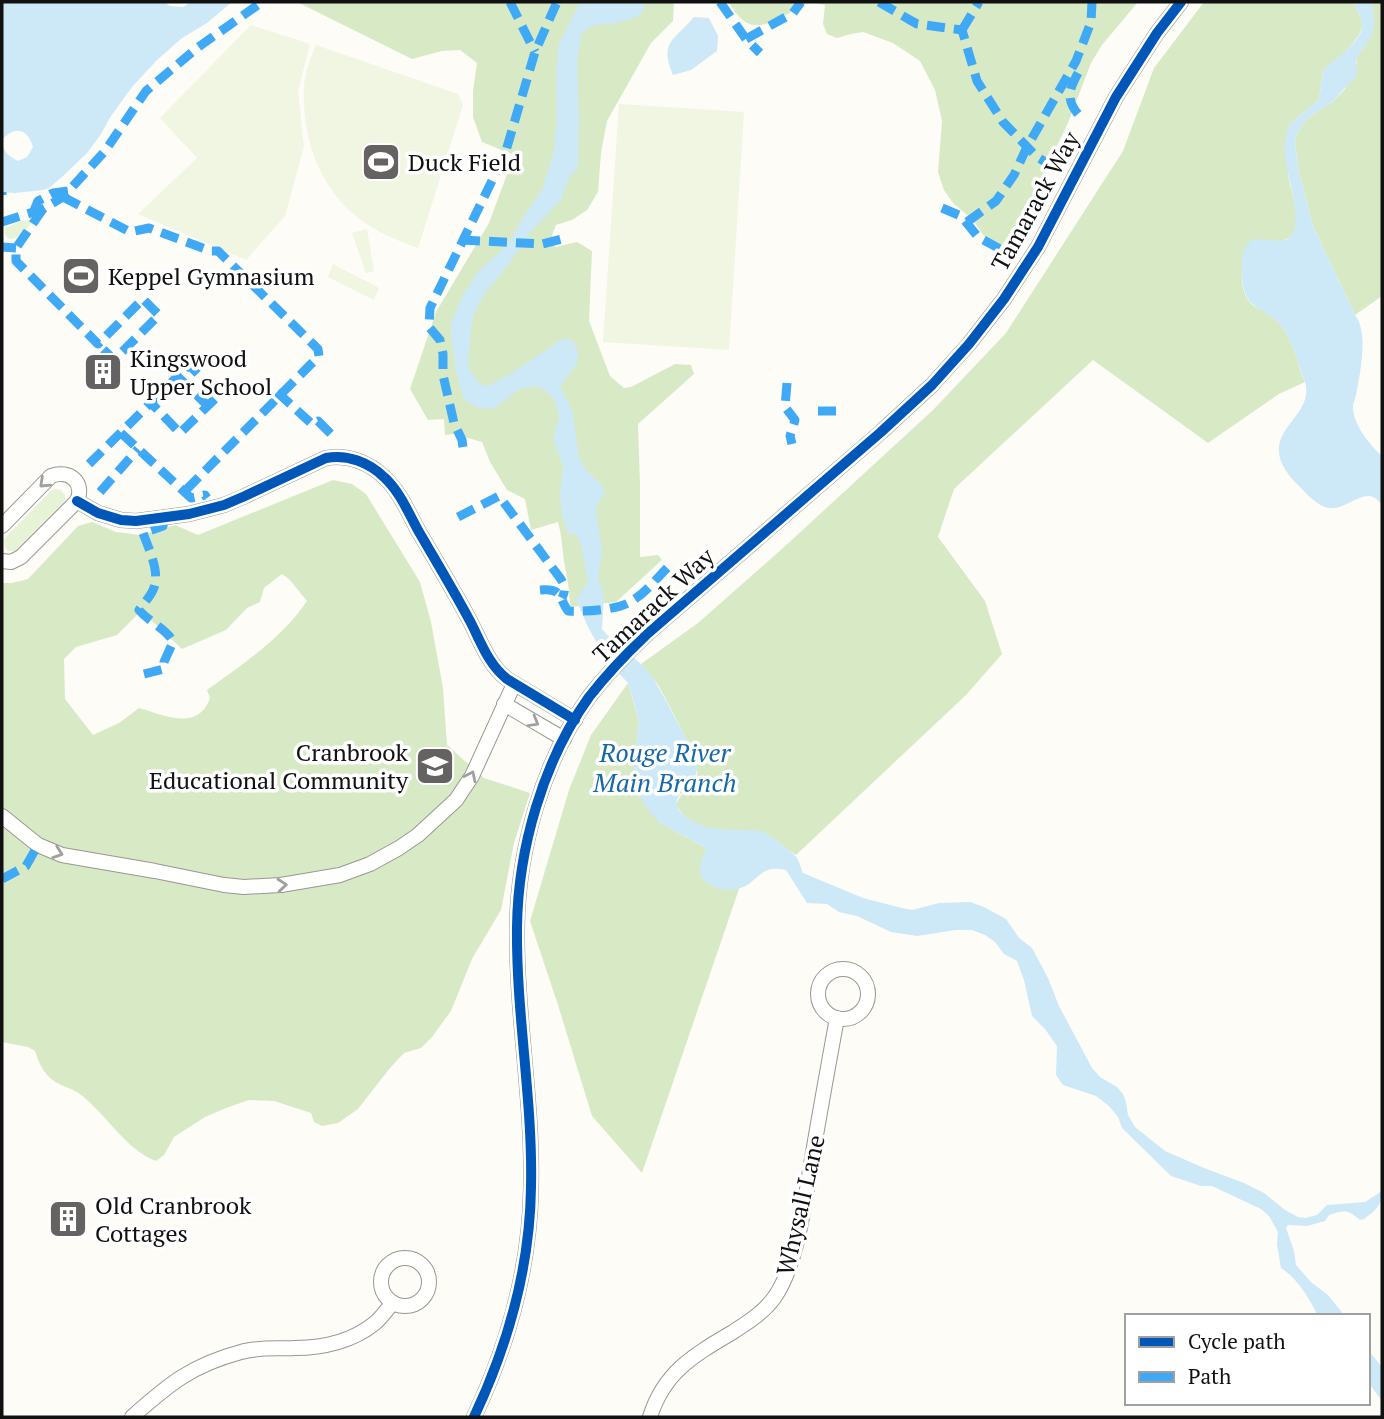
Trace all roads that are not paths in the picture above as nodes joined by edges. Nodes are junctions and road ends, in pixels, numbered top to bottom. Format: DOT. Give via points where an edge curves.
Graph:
graph roads {
  1 [pos="1181,2"];
  2 [pos="77,501"];
  3 [pos="2,526"];
  4 [pos="2,561"];
  5 [pos="514,684"];
  6 [pos="504,704"];
  7 [pos="575,720"];
  8 [pos="564,739"];
  9 [pos="2,816"];
  10 [pos="837,1018"];
  11 [pos="393,1303"];
  12 [pos="132,1417"];
  13 [pos="474,1417"];
  14 [pos="650,1417"];
  1 -- 7 [label="street, Tamarack Way" via="1116,97 1038,247 968,344 905,410 646,635 600,683"];
  2 -- 3 [label="street, one-way" via="76,480 68,474 54,474"];
  2 -- 4 [label="street" via="21,557"];
  2 -- 5 [label="street" via="98,513 136,522 224,505 326,458 340,456 363,463 395,490 489,661"];
  5 -- 6 [label="street"];
  5 -- 7 [label="street"];
  6 -- 8 [label="street, one-way"];
  9 -- 6 [label="street, one-way" via="38,845 79,859 233,886 328,878 390,854 450,807 467,785"];
  7 -- 8 [label="street, Tamarack Way"];
  8 -- 13 [label="street, Tamarack Way" via="533,816 517,907 531,1185 527,1248 509,1329"];
  10 -- 14 [label="street, Whysall Lane" via="803,1208 782,1286 762,1312 684,1362 662,1390"];
  11 -- 12 [label="street" via="376,1322 341,1341 244,1351 207,1363 175,1380"];
}
